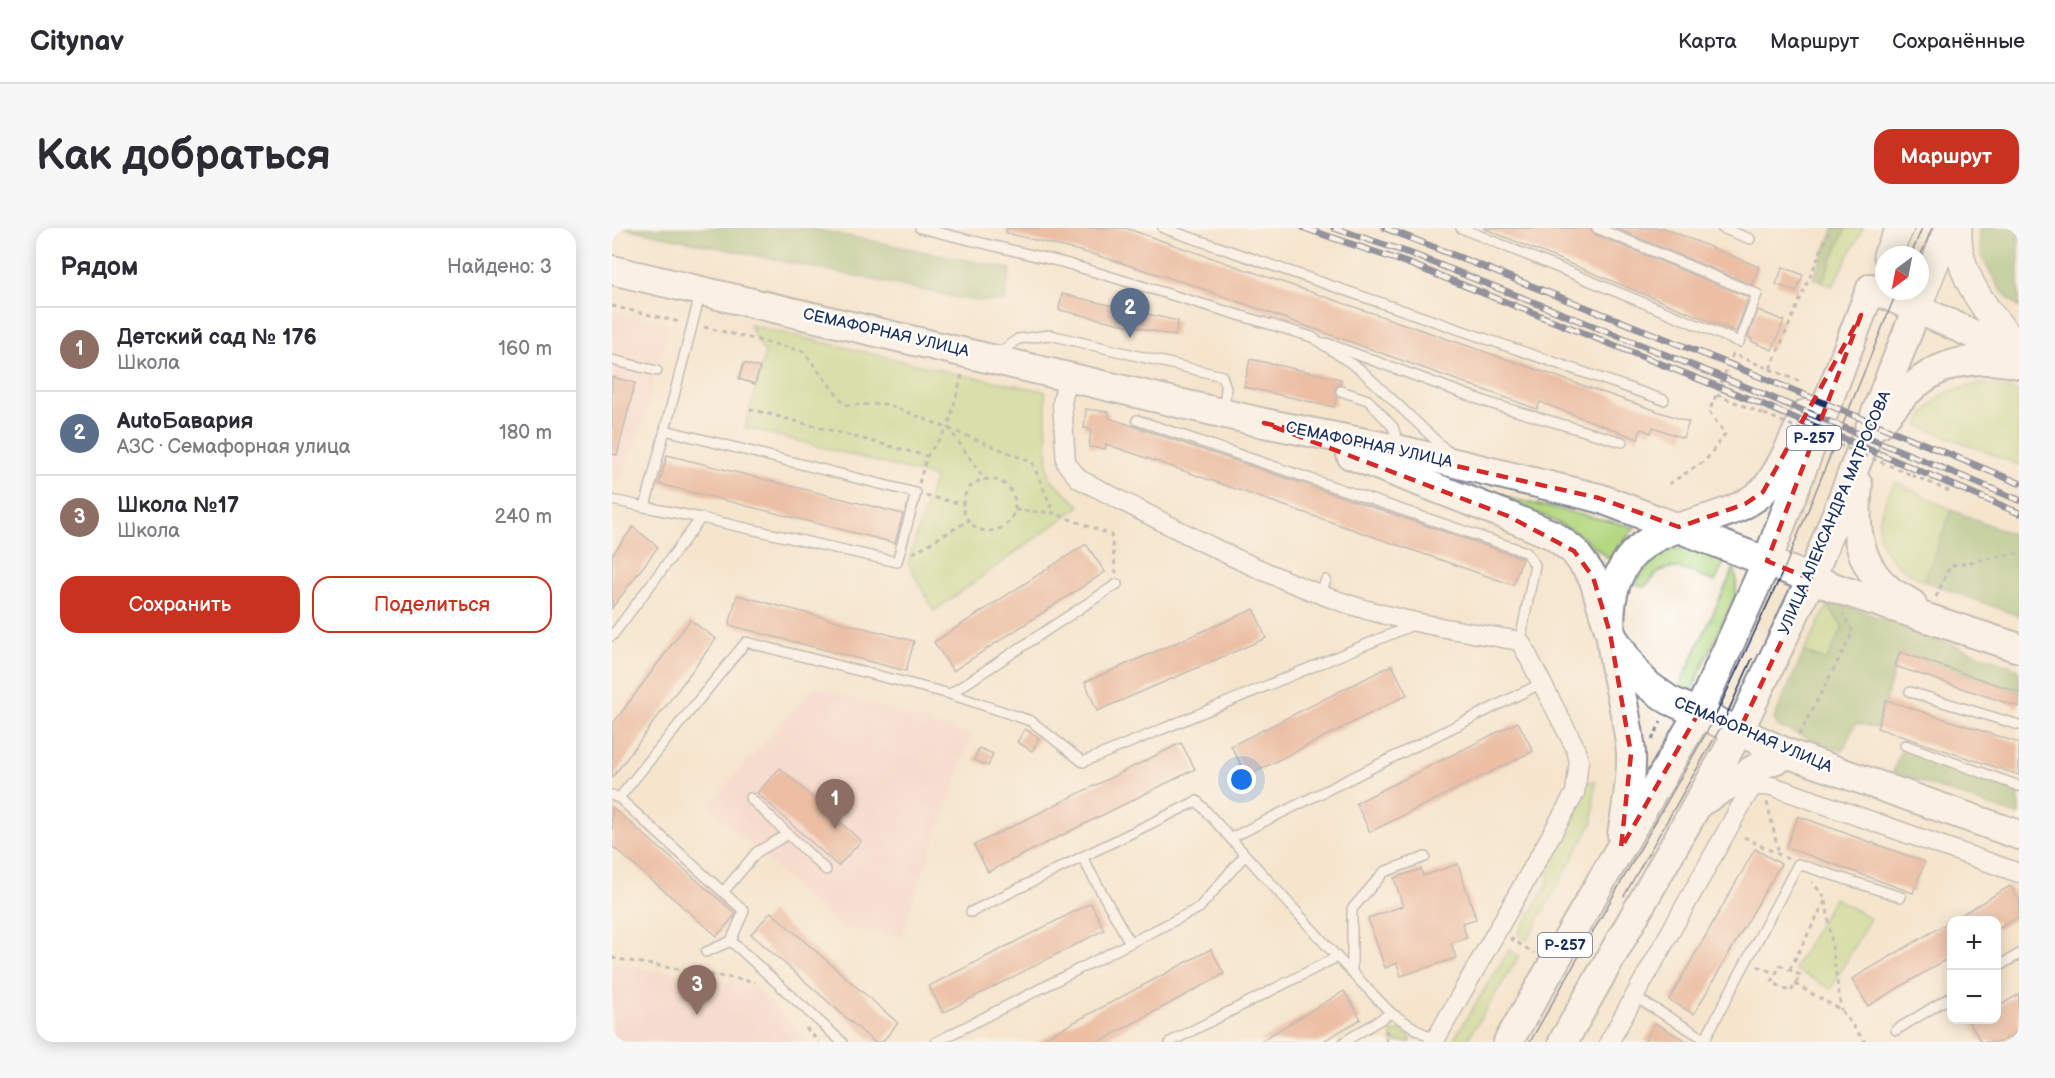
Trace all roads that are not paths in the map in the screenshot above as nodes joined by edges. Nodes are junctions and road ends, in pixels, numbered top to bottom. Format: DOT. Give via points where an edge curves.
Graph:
graph roads {
  1 [pos="920,228"];
  2 [pos="1163,228"];
  3 [pos="1461,228"];
  4 [pos="1597,228"];
  5 [pos="1722,228"];
  6 [pos="1900,228"];
  7 [pos="1949,228"];
  8 [pos="1958,228"];
  9 [pos="942,230"];
  10 [pos="1750,239"];
  11 [pos="1891,246"];
  12 [pos="612,270"];
  13 [pos="1875,280"];
  14 [pos="1871,288"];
  15 [pos="701,290"];
  16 [pos="1917,308"];
  17 [pos="1861,315"];
  18 [pos="1312,338"];
  19 [pos="2019,347"];
  20 [pos="2019,355"];
  21 [pos="992,358"];
  22 [pos="612,360"];
  23 [pos="2019,364"];
  24 [pos="657,371"];
  25 [pos="1068,375"];
  26 [pos="1341,391"];
  27 [pos="1664,400"];
  28 [pos="1224,412"];
  29 [pos="1137,420"];
  30 [pos="1264,423"];
  31 [pos="665,430"];
  32 [pos="1622,442"];
  33 [pos="1866,442"];
  34 [pos="1401,450"];
  35 [pos="1462,465"];
  36 [pos="612,500"];
  37 [pos="645,507"];
  38 [pos="701,518"];
  39 [pos="1679,527"];
  40 [pos="1767,561"];
  41 [pos="1811,579"];
  42 [pos="1117,584"];
  43 [pos="1415,624"];
  44 [pos="1954,626"];
  45 [pos="1610,633"];
  46 [pos="612,636"];
  47 [pos="1520,641"];
  48 [pos="2019,648"];
  49 [pos="1542,683"];
  50 [pos="1910,692"];
  51 [pos="950,694"];
  52 [pos="1698,714"];
  53 [pos="2019,725"];
  54 [pos="1739,731"];
  55 [pos="1794,744"];
  56 [pos="1905,745"];
  57 [pos="2019,786"];
  58 [pos="615,797"];
  59 [pos="750,798"];
  60 [pos="1700,802"];
  61 [pos="788,834"];
  62 [pos="2019,835"];
  63 [pos="1231,838"];
  64 [pos="1621,848"];
  65 [pos="1245,855"];
  66 [pos="1082,857"];
  67 [pos="1425,857"];
  68 [pos="826,870"];
  69 [pos="2019,873"];
  70 [pos="724,891"];
  71 [pos="1901,897"];
  72 [pos="971,912"];
  73 [pos="731,941"];
  74 [pos="1130,943"];
  75 [pos="706,952"];
  76 [pos="2019,954"];
  77 [pos="1337,957"];
  78 [pos="2001,965"];
  79 [pos="1352,972"];
  80 [pos="1635,997"];
  81 [pos="1947,999"];
  82 [pos="1391,1013"];
  83 [pos="1896,1030"];
  84 [pos="1435,1041"];
  85 [pos="842,1042"];
  86 [pos="936,1042"];
  87 [pos="1170,1042"];
  88 [pos="1344,1042"];
  89 [pos="1508,1042"];
  90 [pos="1563,1042"];
  91 [pos="1609,1042"];
  1 -- 9 [label="lane"];
  2 -- 27 [label="lane"];
  3 -- 4 [label="lane" via="1739,342 1757,294"];
  5 -- 10 [label="lane"];
  6 -- 11 [label="main road"];
  7 -- 16 [label="main road, УЛИЦА АЛЕКСАНДРА МАТРОСОВА"];
  8 -- 19 [label="main road" via="1957,243 1970,280 1986,309"];
  9 -- 18 [label="lane"];
  12 -- 15 [label="highway, СЕМАФОРНАЯ УЛИЦА"];
  13 -- 14 [label="main road"];
  14 -- 16 [label="highway"];
  14 -- 17 [label="highway, Р-257"];
  15 -- 21 [label="highway, СЕМАФОРНАЯ УЛИЦА"];
  15 -- 31 [label="lane"];
  16 -- 20 [label="highway"];
  16 -- 33 [label="highway, УЛИЦА АЛЕКСАНДРА МАТРОСОВА / Р-257"];
  17 -- 39 [label="highway" via="1763,492 1745,504"];
  17 -- 40 [label="highway, Р-257"];
  18 -- 32 [label="lane" via="1491,404"];
  18 -- 35 [label="lane" via="1361,370"];
  21 -- 25 [label="highway, СЕМАФОРНАЯ УЛИЦА"];
  21 -- 28 [label="lane" via="1018,339 1050,335 1222,376 1226,388"];
  22 -- 24 [label="lane"];
  23 -- 33 [label="highway" via="1993,359 1963,361 1933,371 1892,407"];
  25 -- 28 [label="highway, СЕМАФОРНАЯ УЛИЦА"];
  25 -- 43 [label="street" via="1062,403 1066,463 1079,479 1226,554"];
  26 -- 34 [label="lane" via="1368,400 1393,428"];
  28 -- 30 [label="highway, СЕМАФОРНАЯ УЛИЦА"];
  29 -- 47 [label="lane" via="1526,552 1535,565"];
  30 -- 34 [label="highway, СЕМАФОРНАЯ УЛИЦА"];
  30 -- 45 [label="highway, СЕМАФОРНАЯ УЛИЦА" via="1434,485 1553,535 1574,551 1593,577"];
  31 -- 37 [label="lane"];
  31 -- 38 [label="lane" via="916,493 897,562"];
  33 -- 41 [label="highway, УЛИЦА АЛЕКСАНДРА МАТРОСОВА / Р-257"];
  33 -- 44 [label="highway" via="1855,525 1867,564 1889,591"];
  34 -- 35 [label="highway, СЕМАФОРНАЯ УЛИЦА"];
  35 -- 39 [label="highway, СЕМАФОРНАЯ УЛИЦА" via="1599,498"];
  36 -- 37 [label="lane"];
  37 -- 38 [label="lane"];
  38 -- 46 [label="lane"];
  39 -- 40 [label="highway, СЕМАФОРНАЯ УЛИЦА"];
  39 -- 45 [label="highway" via="1648,541 1623,566 1615,585"];
  40 -- 41 [label="highway, СЕМАФОРНАЯ УЛИЦА"];
  40 -- 52 [label="highway, Р-257"];
  41 -- 44 [label="highway, СЕМАФОРНАЯ УЛИЦА"];
  41 -- 54 [label="highway, УЛИЦА АЛЕКСАНДРА МАТРОСОВА / Р-257"];
  42 -- 51 [label="lane"];
  43 -- 47 [label="street"];
  43 -- 51 [label="lane" via="1083,762 1031,721"];
  44 -- 48 [label="highway, СЕМАФОРНАЯ УЛИЦА"];
  45 -- 52 [label="highway, СЕМАФОРНАЯ УЛИЦА" via="1649,686"];
  45 -- 64 [label="highway" via="1631,754"];
  47 -- 49 [label="street"];
  49 -- 63 [label="lane"];
  49 -- 84 [label="street" via="1575,747 1579,761 1575,793"];
  50 -- 53 [label="lane"];
  51 -- 58 [label="lane" via="746,642"];
  52 -- 54 [label="highway, СЕМАФОРНАЯ УЛИЦА"];
  52 -- 64 [label="highway, Р-257"];
  54 -- 55 [label="highway, СЕМАФОРНАЯ УЛИЦА"];
  54 -- 60 [label="highway, УЛИЦА АЛЕКСАНДРА МАТРОСОВА / Р-257"];
  55 -- 60 [label="highway"];
  55 -- 62 [label="highway, СЕМАФОРНАЯ УЛИЦА"];
  56 -- 57 [label="lane"];
  58 -- 70 [label="lane"];
  59 -- 61 [label="lane"];
  60 -- 90 [label="highway, УЛИЦА АЛЕКСАНДРА МАТРОСОВА / Р-257"];
  61 -- 68 [label="lane"];
  61 -- 70 [label="lane" via="757,852"];
  63 -- 65 [label="lane"];
  63 -- 66 [label="lane" via="1197,801"];
  64 -- 89 [label="highway, Р-257"];
  65 -- 74 [label="lane" via="1199,908"];
  65 -- 77 [label="lane"];
  66 -- 72 [label="lane"];
  66 -- 74 [label="lane"];
  67 -- 79 [label="lane" via="1384,872 1352,909"];
  69 -- 80 [label="street" via="1772,786 1755,786"];
  70 -- 73 [label="lane" via="744,910"];
  71 -- 80 [label="lane" via="1798,864 1705,1039"];
  73 -- 75 [label="lane"];
  73 -- 85 [label="lane"];
  74 -- 86 [label="lane"];
  76 -- 78 [label="lane"];
  77 -- 79 [label="lane"];
  77 -- 87 [label="lane"];
  79 -- 82 [label="lane"];
  80 -- 91 [label="street"];
  81 -- 83 [label="lane"];
  82 -- 84 [label="lane"];
  82 -- 88 [label="lane"];
}
